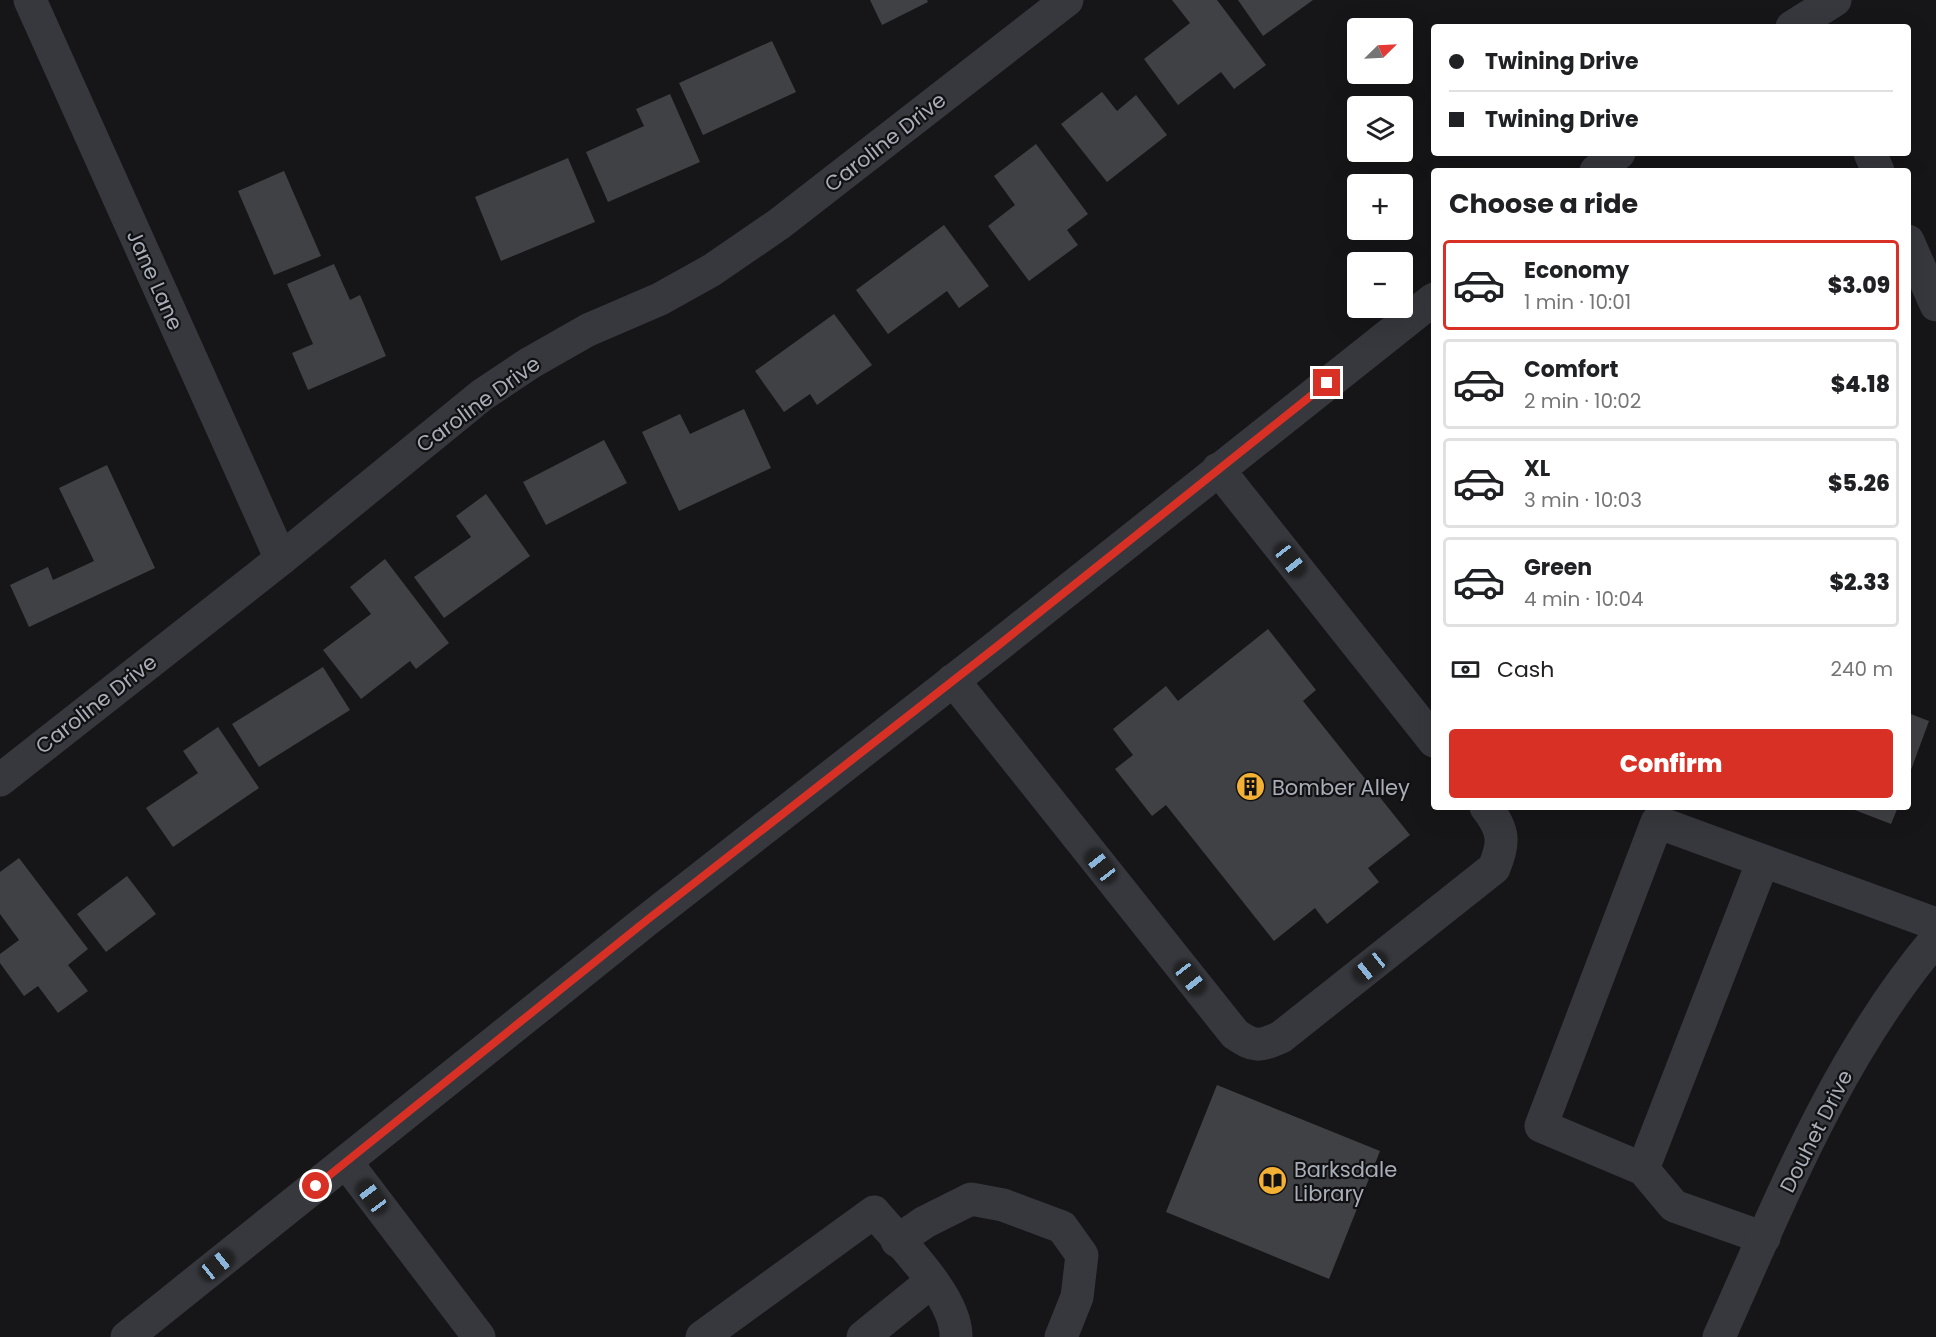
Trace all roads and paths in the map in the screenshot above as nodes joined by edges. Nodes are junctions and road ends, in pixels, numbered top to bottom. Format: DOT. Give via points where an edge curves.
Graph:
graph roads {
  1 [pos="30,0"];
  2 [pos="1066,0"];
  3 [pos="1615,156"];
  4 [pos="1600,168"];
  5 [pos="1911,248"];
  6 [pos="1431,300"];
  7 [pos="1936,305"];
  8 [pos="1218,469"];
  9 [pos="280,559"];
  10 [pos="953,680"];
  11 [pos="1431,737"];
  12 [pos="0,780"];
  13 [pos="1488,810"];
  14 [pos="1763,861"];
  15 [pos="1936,924"];
  16 [pos="1936,939"];
  17 [pos="346,1162"];
  18 [pos="1643,1169"];
  19 [pos="1764,1238"];
  20 [pos="897,1241"];
  21 [pos="932,1281"];
  22 [pos="127,1337"];
  23 [pos="479,1337"];
  24 [pos="702,1337"];
  25 [pos="863,1337"];
  26 [pos="956,1337"];
  27 [pos="1061,1337"];
  28 [pos="1719,1337"];
  1 -- 9 [label="street, Jane Lane"];
  2 -- 9 [label="street, Caroline Drive" via="779,224 712,270 660,299 588,330 482,395"];
  3 -- 4 [label="street"];
  5 -- 7 [label="street"];
  6 -- 8 [label="street"];
  8 -- 10 [label="street"];
  8 -- 11 [label="street"];
  9 -- 12 [label="street, Caroline Drive"];
  10 -- 13 [label="street" via="1235,1034 1251,1045 1281,1037 1494,868 1503,849 1501,830"];
  10 -- 17 [label="street"];
  14 -- 15 [label="street"];
  14 -- 18 [label="street"];
  14 -- 18 [label="street" via="1658,822 1541,1126"];
  16 -- 19 [label="street, Douhet Drive" via="1877,1016 1812,1130"];
  17 -- 22 [label="street"];
  17 -- 23 [label="street"];
  18 -- 19 [label="street" via="1674,1206"];
  19 -- 28 [label="street, Douhet Drive"];
  20 -- 21 [label="street"];
  20 -- 24 [label="street" via="874,1212"];
  20 -- 27 [label="street" via="971,1199 1002,1205 1062,1227 1082,1255 1077,1297"];
  21 -- 25 [label="street"];
  21 -- 26 [label="street" via="944,1297 956,1325"];
}
